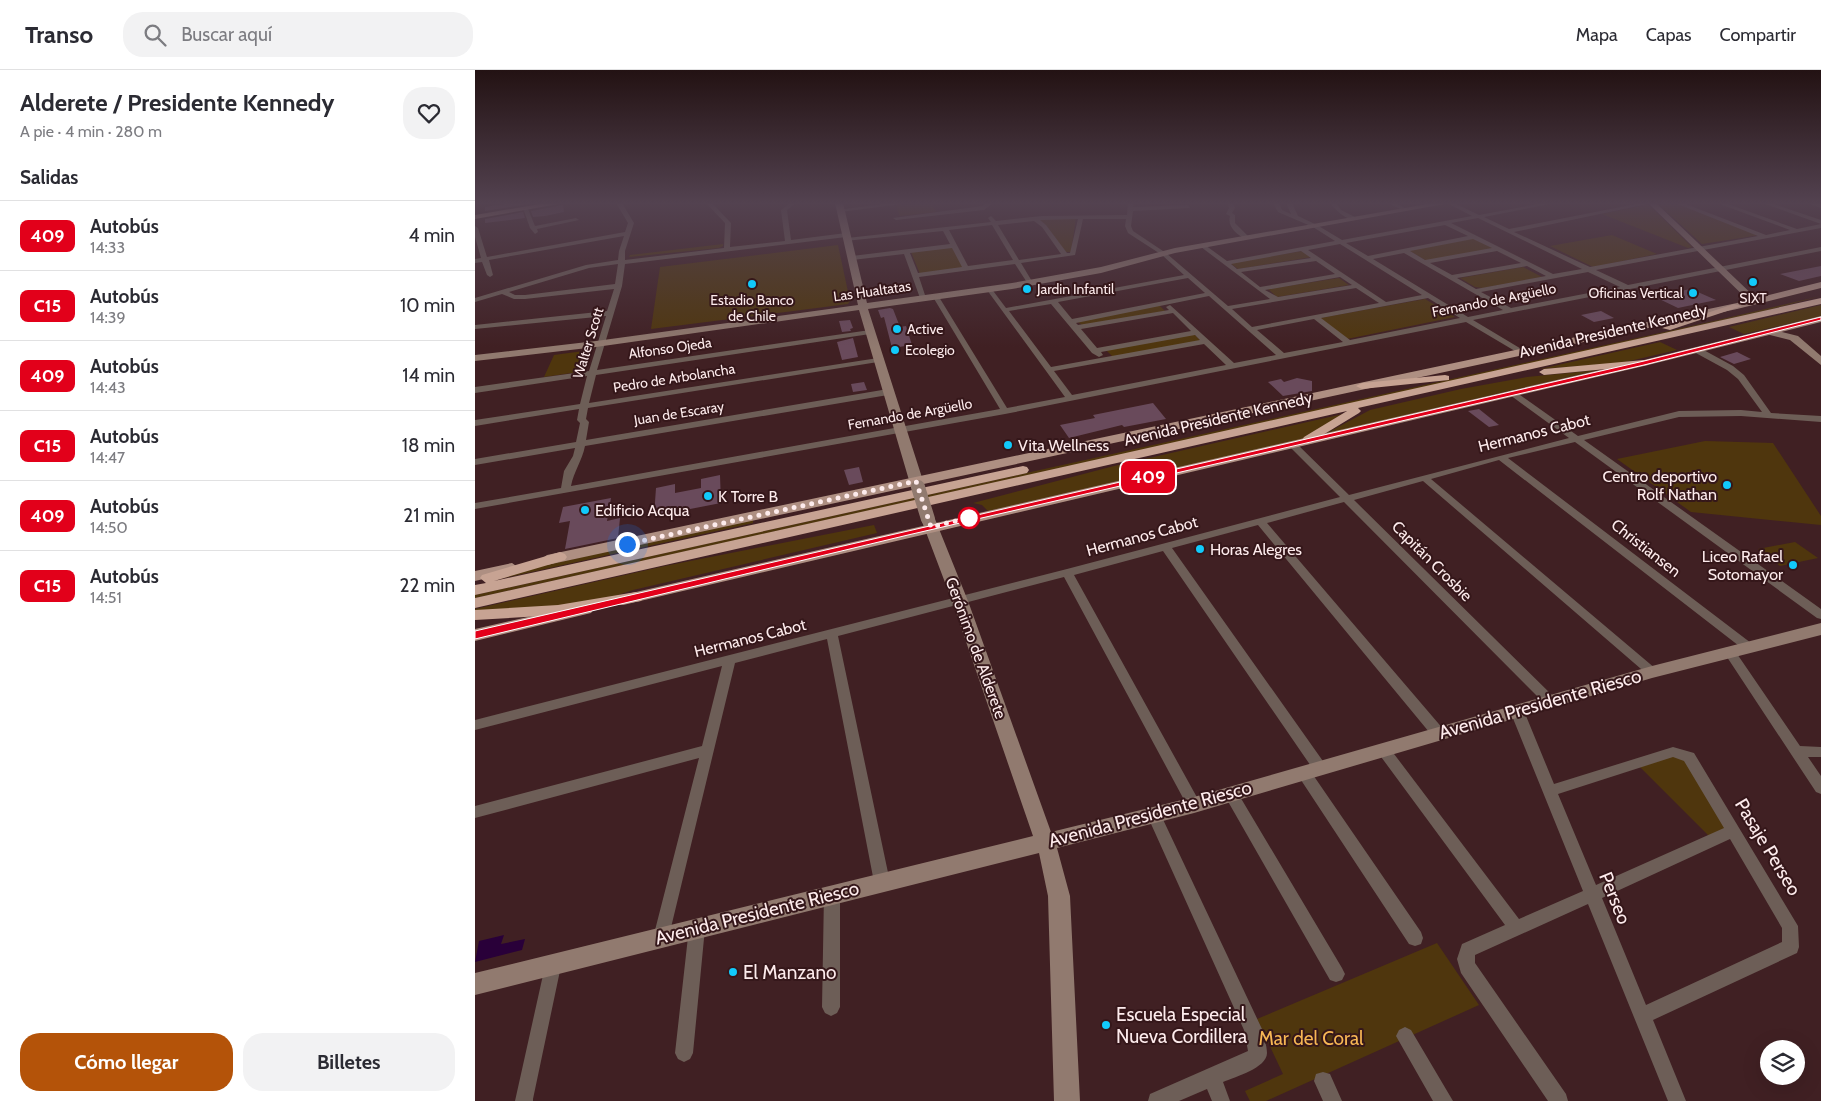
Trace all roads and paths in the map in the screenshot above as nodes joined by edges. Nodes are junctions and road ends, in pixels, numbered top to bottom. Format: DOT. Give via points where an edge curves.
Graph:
graph roads {
  1 [pos="482,251"];
  2 [pos="528,251"];
  3 [pos="622,251"];
  4 [pos="709,251"];
  5 [pos="850,251"];
  6 [pos="914,251"];
  7 [pos="956,251"];
  8 [pos="1011,251"];
  9 [pos="1062,251"];
  10 [pos="1074,251"];
  11 [pos="1160,251"];
  12 [pos="1178,251"];
  13 [pos="1210,251"];
  14 [pos="1291,251"];
  15 [pos="1305,251"];
  16 [pos="1356,251"];
  17 [pos="1405,251"];
  18 [pos="1487,251"];
  19 [pos="1503,251"];
  20 [pos="1551,251"];
  21 [pos="1683,251"];
  22 [pos="1702,251"];
  23 [pos="1810,251"];
  24 [pos="907,252"];
  25 [pos="1164,254"];
  26 [pos="1066,256"];
  27 [pos="852,258"];
  28 [pos="1367,258"];
  29 [pos="485,259"];
  30 [pos="1316,259"];
  31 [pos="475,261"];
  32 [pos="622,261"];
  33 [pos="1018,262"];
  34 [pos="1424,262"];
  35 [pos="1226,263"];
  36 [pos="1527,264"];
  37 [pos="965,269"];
  38 [pos="1589,269"];
  39 [pos="1721,269"];
  40 [pos="1236,271"];
  41 [pos="490,275"];
  42 [pos="916,275"];
  43 [pos="1341,275"];
  44 [pos="1189,276"];
  45 [pos="1552,276"];
  46 [pos="1451,277"];
  47 [pos="1030,283"];
  48 [pos="1821,285"];
  49 [pos="619,286"];
  50 [pos="1357,286"];
  51 [pos="1627,288"];
  52 [pos="989,289"];
  53 [pos="1259,289"];
  54 [pos="1474,290"];
  55 [pos="501,292"];
  56 [pos="1821,292"];
  57 [pos="1211,294"];
  58 [pos="1428,296"];
  59 [pos="936,297"];
  60 [pos="923,298"];
  61 [pos="475,300"];
  62 [pos="1277,300"];
  63 [pos="1821,300"];
  64 [pos="1053,302"];
  65 [pos="1755,302"];
  66 [pos="1166,303"];
  67 [pos="1385,304"];
  68 [pos="1737,306"];
  69 [pos="863,307"];
  70 [pos="1227,308"];
  71 [pos="1005,310"];
  72 [pos="1174,311"];
  73 [pos="1510,311"];
  74 [pos="611,313"];
  75 [pos="1315,317"];
  76 [pos="1821,319"];
  77 [pos="1467,320"];
  78 [pos="1070,322"];
  79 [pos="475,327"];
  80 [pos="1790,327"];
  81 [pos="1076,328"];
  82 [pos="1251,329"];
  83 [pos="1665,329"];
  84 [pos="870,332"];
  85 [pos="1196,332"];
  86 [pos="1771,332"];
  87 [pos="1794,338"];
  88 [pos="1206,341"];
  89 [pos="603,343"];
  90 [pos="1349,343"];
  91 [pos="1095,350"];
  92 [pos="1697,350"];
  93 [pos="1520,352"];
  94 [pos="1282,356"];
  95 [pos="475,358"];
  96 [pos="1818,358"];
  97 [pos="878,360"];
  98 [pos="1104,360"];
  99 [pos="1644,363"];
  100 [pos="1232,366"];
  101 [pos="1049,370"];
  102 [pos="592,373"];
  103 [pos="1445,378"];
  104 [pos="1468,381"];
  105 [pos="1362,386"];
  106 [pos="475,390"];
  107 [pos="888,392"];
  108 [pos="1513,393"];
  109 [pos="1070,398"];
  110 [pos="1385,400"];
  111 [pos="585,406"];
  112 [pos="1005,411"];
  113 [pos="1768,414"];
  114 [pos="1821,419"];
  115 [pos="475,423"];
  116 [pos="899,429"];
  117 [pos="1579,439"];
  118 [pos="1308,440"];
  119 [pos="581,444"];
  120 [pos="1292,444"];
  121 [pos="1501,457"];
  122 [pos="475,462"];
  123 [pos="1425,478"];
  124 [pos="917,484"];
  125 [pos="565,490"];
  126 [pos="1346,498"];
  127 [pos="475,506"];
  128 [pos="1260,521"];
  129 [pos="930,523"];
  130 [pos="1166,547"];
  131 [pos="560,557"];
  132 [pos="1067,573"];
  133 [pos="475,576"];
  134 [pos="475,582"];
  135 [pos="475,590"];
  136 [pos="636,597"];
  137 [pos="960,600"];
  138 [pos="475,603"];
  139 [pos="475,615"];
  140 [pos="1821,616"];
  141 [pos="1821,629"];
  142 [pos="832,634"];
  143 [pos="475,635"];
  144 [pos="1747,646"];
  145 [pos="1729,651"];
  146 [pos="730,659"];
  147 [pos="1651,672"];
  148 [pos="1550,701"];
  149 [pos="1517,711"];
  150 [pos="475,725"];
  151 [pos="1439,734"];
  152 [pos="707,750"];
  153 [pos="1383,750"];
  154 [pos="1796,751"];
  155 [pos="1821,752"];
  156 [pos="1312,771"];
  157 [pos="1821,788"];
  158 [pos="1549,791"];
  159 [pos="1231,794"];
  160 [pos="1194,805"];
  161 [pos="475,812"];
  162 [pos="1154,815"];
  163 [pos="1733,831"];
  164 [pos="1045,842"];
  165 [pos="882,882"];
  166 [pos="832,894"];
  167 [pos="1593,896"];
  168 [pos="697,928"];
  169 [pos="1517,929"];
  170 [pos="661,938"];
  171 [pos="1415,938"];
  172 [pos="553,966"];
  173 [pos="1336,974"];
  174 [pos="475,984"];
  175 [pos="831,1007"];
  176 [pos="1642,1016"];
  177 [pos="1405,1036"];
  178 [pos="684,1053"];
  179 [pos="1212,1078"];
  180 [pos="1323,1081"];
  181 [pos="524,1099"];
  182 [pos="1062,1100"];
  183 [pos="1157,1101"];
  184 [pos="1221,1101"];
  185 [pos="1333,1101"];
  186 [pos="1444,1101"];
  187 [pos="1559,1101"];
  188 [pos="1677,1101"];
  1 -- 29 [label="street"];
  2 -- 29 [label="street"];
  3 -- 32 [label="street, Walter Scott"];
  4 -- 32 [label="street"];
  5 -- 27 [label="main road, Gerónimo de Alderete"];
  6 -- 24 [label="street"];
  7 -- 37 [label="street"];
  8 -- 33 [label="street"];
  9 -- 26 [label="street"];
  10 -- 26 [label="street"];
  11 -- 25 [label="street"];
  12 -- 25 [label="main road, Las Hualtatas"];
  13 -- 35 [label="street"];
  14 -- 35 [label="street"];
  15 -- 30 [label="street"];
  16 -- 28 [label="street"];
  17 -- 28 [label="street"];
  17 -- 34 [label="street"];
  18 -- 34 [label="street"];
  19 -- 36 [label="street"];
  20 -- 38 [label="street"];
  21 -- 38 [label="street"];
  22 -- 39 [label="main road"];
  23 -- 39 [label="street, Fernando de Argüello"];
  24 -- 27 [label="street"];
  24 -- 42 [label="street"];
  25 -- 44 [label="street"];
  25 -- 47 [label="main road, Las Hualtatas"];
  26 -- 33 [label="street"];
  27 -- 69 [label="main road, Gerónimo de Alderete"];
  28 -- 58 [label="street"];
  29 -- 31 [label="street"];
  29 -- 41 [label="street"];
  30 -- 40 [label="street"];
  30 -- 43 [label="street"];
  32 -- 49 [label="street, Walter Scott"];
  32 -- 55 [label="street" via="570,270"];
  33 -- 37 [label="street"];
  33 -- 47 [label="street"];
  34 -- 46 [label="street"];
  35 -- 40 [label="street"];
  36 -- 45 [label="street"];
  36 -- 46 [label="street"];
  37 -- 42 [label="street"];
  38 -- 45 [label="street"];
  38 -- 51 [label="street"];
  39 -- 51 [label="street, Fernando de Argüello"];
  39 -- 65 [label="main road"];
  40 -- 53 [label="street"];
  42 -- 60 [label="street"];
  43 -- 50 [label="street"];
  43 -- 53 [label="street"];
  44 -- 57 [label="street"];
  44 -- 64 [label="street"];
  45 -- 54 [label="street"];
  46 -- 54 [label="street"];
  47 -- 52 [label="main road, Las Hualtatas"];
  48 -- 65 [label="main road"];
  49 -- 55 [label="street" via="525,298"];
  49 -- 74 [label="street, Walter Scott"];
  50 -- 62 [label="street"];
  50 -- 67 [label="street"];
  51 -- 73 [label="street, Fernando de Argüello"];
  52 -- 59 [label="main road, Las Hualtatas"];
  52 -- 71 [label="street"];
  53 -- 62 [label="street"];
  54 -- 73 [label="street"];
  55 -- 61 [label="street"];
  56 -- 83 [label="highway, Avenida Presidente Kennedy"];
  57 -- 66 [label="street"];
  57 -- 70 [label="street"];
  58 -- 67 [label="street"];
  58 -- 77 [label="street"];
  59 -- 60 [label="main road, Las Hualtatas"];
  59 -- 112 [label="street"];
  60 -- 69 [label="main road, Las Hualtatas"];
  62 -- 70 [label="street"];
  63 -- 104 [label="highway, Avenida Presidente Kennedy"];
  64 -- 71 [label="street"];
  64 -- 78 [label="street"];
  65 -- 68 [label="main road"];
  66 -- 72 [label="street"];
  66 -- 78 [label="street"];
  67 -- 75 [label="street"];
  68 -- 83 [label="highway"];
  68 -- 93 [label="main road"];
  69 -- 84 [label="main road, Gerónimo de Alderete"];
  69 -- 89 [label="main road, Las Hualtatas"];
  70 -- 82 [label="street"];
  71 -- 101 [label="street"];
  72 -- 81 [label="street"];
  72 -- 85 [label="street"];
  73 -- 77 [label="street, Fernando de Argüello"];
  74 -- 79 [label="street"];
  74 -- 89 [label="street, Walter Scott"];
  75 -- 82 [label="street"];
  75 -- 90 [label="street"];
  76 -- 80 [label="main road"];
  77 -- 90 [label="street, Fernando de Argüello"];
  77 -- 93 [label="street"];
  78 -- 81 [label="street"];
  80 -- 86 [label="main road"];
  80 -- 87 [label="main road"];
  81 -- 91 [label="street"];
  82 -- 94 [label="street"];
  83 -- 103 [label="highway, Avenida Presidente Kennedy"];
  84 -- 97 [label="main road, Gerónimo de Alderete"];
  84 -- 102 [label="street, Alfonso Ojeda"];
  85 -- 88 [label="street"];
  85 -- 91 [label="street"];
  86 -- 87 [label="main road"];
  86 -- 92 [label="main road"];
  87 -- 96 [label="main road"];
  88 -- 98 [label="street"];
  88 -- 100 [label="street"];
  89 -- 95 [label="main road, Las Hualtatas"];
  89 -- 102 [label="street, Walter Scott"];
  90 -- 94 [label="street, Fernando de Argüello"];
  91 -- 98 [label="street"];
  92 -- 99 [label="main road"];
  92 -- 113 [label="street" via="1741,376"];
  93 -- 105 [label="main road"];
  94 -- 100 [label="street, Fernando de Argüello"];
  97 -- 107 [label="main road, Gerónimo de Alderete"];
  97 -- 111 [label="street, Pedro de Arbolancha"];
  98 -- 101 [label="street"];
  99 -- 104 [label="highway"];
  99 -- 108 [label="main road"];
  100 -- 109 [label="street, Fernando de Argüello"];
  101 -- 109 [label="street"];
  102 -- 106 [label="street, Alfonso Ojeda"];
  102 -- 111 [label="street, Walter Scott"];
  103 -- 105 [label="highway"];
  103 -- 135 [label="highway, Avenida Presidente Kennedy"];
  104 -- 110 [label="highway, Avenida Presidente Kennedy"];
  105 -- 124 [label="main road"];
  107 -- 116 [label="main road, Gerónimo de Alderete"];
  107 -- 119 [label="street, Juan de Escaray"];
  108 -- 117 [label="street"];
  108 -- 118 [label="main road"];
  109 -- 112 [label="street, Fernando de Argüello"];
  110 -- 118 [label="highway" via="1347,415"];
  110 -- 138 [label="highway, Avenida Presidente Kennedy"];
  111 -- 115 [label="street, Pedro de Arbolancha"];
  111 -- 119 [label="street, Walter Scott" via="581,420 585,422"];
  112 -- 116 [label="street, Fernando de Argüello"];
  113 -- 114 [label="street, Hermanos Cabot"];
  113 -- 117 [label="street, Hermanos Cabot" via="1679,414"];
  116 -- 124 [label="main road, Gerónimo de Alderete"];
  116 -- 125 [label="street, Fernando de Argüello"];
  117 -- 121 [label="street, Hermanos Cabot"];
  117 -- 140 [label="street"];
  118 -- 120 [label="main road"];
  119 -- 122 [label="street, Juan de Escaray"];
  119 -- 125 [label="street, Walter Scott"];
  120 -- 126 [label="street, Capitán Crosbie"];
  120 -- 129 [label="main road"];
  121 -- 123 [label="street, Hermanos Cabot"];
  121 -- 144 [label="street, Christiansen"];
  123 -- 126 [label="street, Hermanos Cabot"];
  123 -- 147 [label="street"];
  124 -- 129 [label="main road, Gerónimo de Alderete, bridge"];
  124 -- 131 [label="main road"];
  125 -- 127 [label="street, Fernando de Argüello"];
  126 -- 128 [label="street, Hermanos Cabot"];
  126 -- 148 [label="street, Capitán Crosbie"];
  128 -- 130 [label="street, Hermanos Cabot"];
  128 -- 151 [label="street"];
  129 -- 136 [label="main road"];
  129 -- 137 [label="main road, Gerónimo de Alderete"];
  130 -- 132 [label="street, Hermanos Cabot"];
  130 -- 156 [label="street"];
  131 -- 133 [label="main road"];
  131 -- 134 [label="highway"];
  132 -- 137 [label="street, Hermanos Cabot"];
  132 -- 160 [label="street"];
  136 -- 139 [label="highway" via="558,610"];
  136 -- 143 [label="main road"];
  137 -- 142 [label="street, Hermanos Cabot"];
  137 -- 164 [label="main road, Gerónimo de Alderete"];
  141 -- 144 [label="main road, Avenida Presidente Riesco"];
  142 -- 146 [label="street, Hermanos Cabot"];
  142 -- 165 [label="street"];
  144 -- 145 [label="main road, Avenida Presidente Riesco"];
  145 -- 147 [label="main road, Avenida Presidente Riesco"];
  145 -- 154 [label="street"];
  146 -- 150 [label="street, Hermanos Cabot"];
  146 -- 152 [label="street"];
  147 -- 148 [label="main road, Avenida Presidente Riesco"];
  148 -- 149 [label="main road, Avenida Presidente Riesco"];
  149 -- 151 [label="main road, Avenida Presidente Riesco"];
  149 -- 158 [label="street, Perseo"];
  151 -- 153 [label="main road, Avenida Presidente Riesco"];
  152 -- 161 [label="street"];
  152 -- 170 [label="street"];
  153 -- 156 [label="main road, Avenida Presidente Riesco"];
  153 -- 169 [label="street"];
  154 -- 155 [label="street"];
  154 -- 157 [label="street"];
  156 -- 159 [label="main road, Avenida Presidente Riesco"];
  156 -- 171 [label="street"];
  158 -- 163 [label="street, Pasaje Perseo" via="1678,752 1689,757"];
  158 -- 167 [label="street, Perseo"];
  159 -- 160 [label="main road, Avenida Presidente Riesco"];
  159 -- 173 [label="street"];
  160 -- 162 [label="main road, Avenida Presidente Riesco"];
  162 -- 164 [label="main road, Avenida Presidente Riesco"];
  162 -- 179 [label="street" via="1253,1029 1257,1054 1253,1060"];
  163 -- 167 [label="street"];
  163 -- 176 [label="street, Pasaje Perseo" via="1791,926 1791,947"];
  164 -- 165 [label="main road, Avenida Presidente Riesco"];
  164 -- 182 [label="main road, Gerónimo de Alderete" via="1059,896"];
  165 -- 166 [label="main road, Avenida Presidente Riesco"];
  166 -- 168 [label="main road, Avenida Presidente Riesco"];
  166 -- 175 [label="street"];
  167 -- 169 [label="street"];
  167 -- 176 [label="street, Perseo"];
  168 -- 170 [label="main road, Avenida Presidente Riesco"];
  168 -- 178 [label="street"];
  169 -- 187 [label="street" via="1469,950 1465,959 1467,967"];
  170 -- 172 [label="main road, Avenida Presidente Riesco"];
  172 -- 174 [label="main road, Avenida Presidente Riesco"];
  172 -- 181 [label="street"];
  176 -- 188 [label="street, Perseo"];
  177 -- 186 [label="street"];
  179 -- 183 [label="street"];
  179 -- 184 [label="street"];
  180 -- 185 [label="street"];
}
